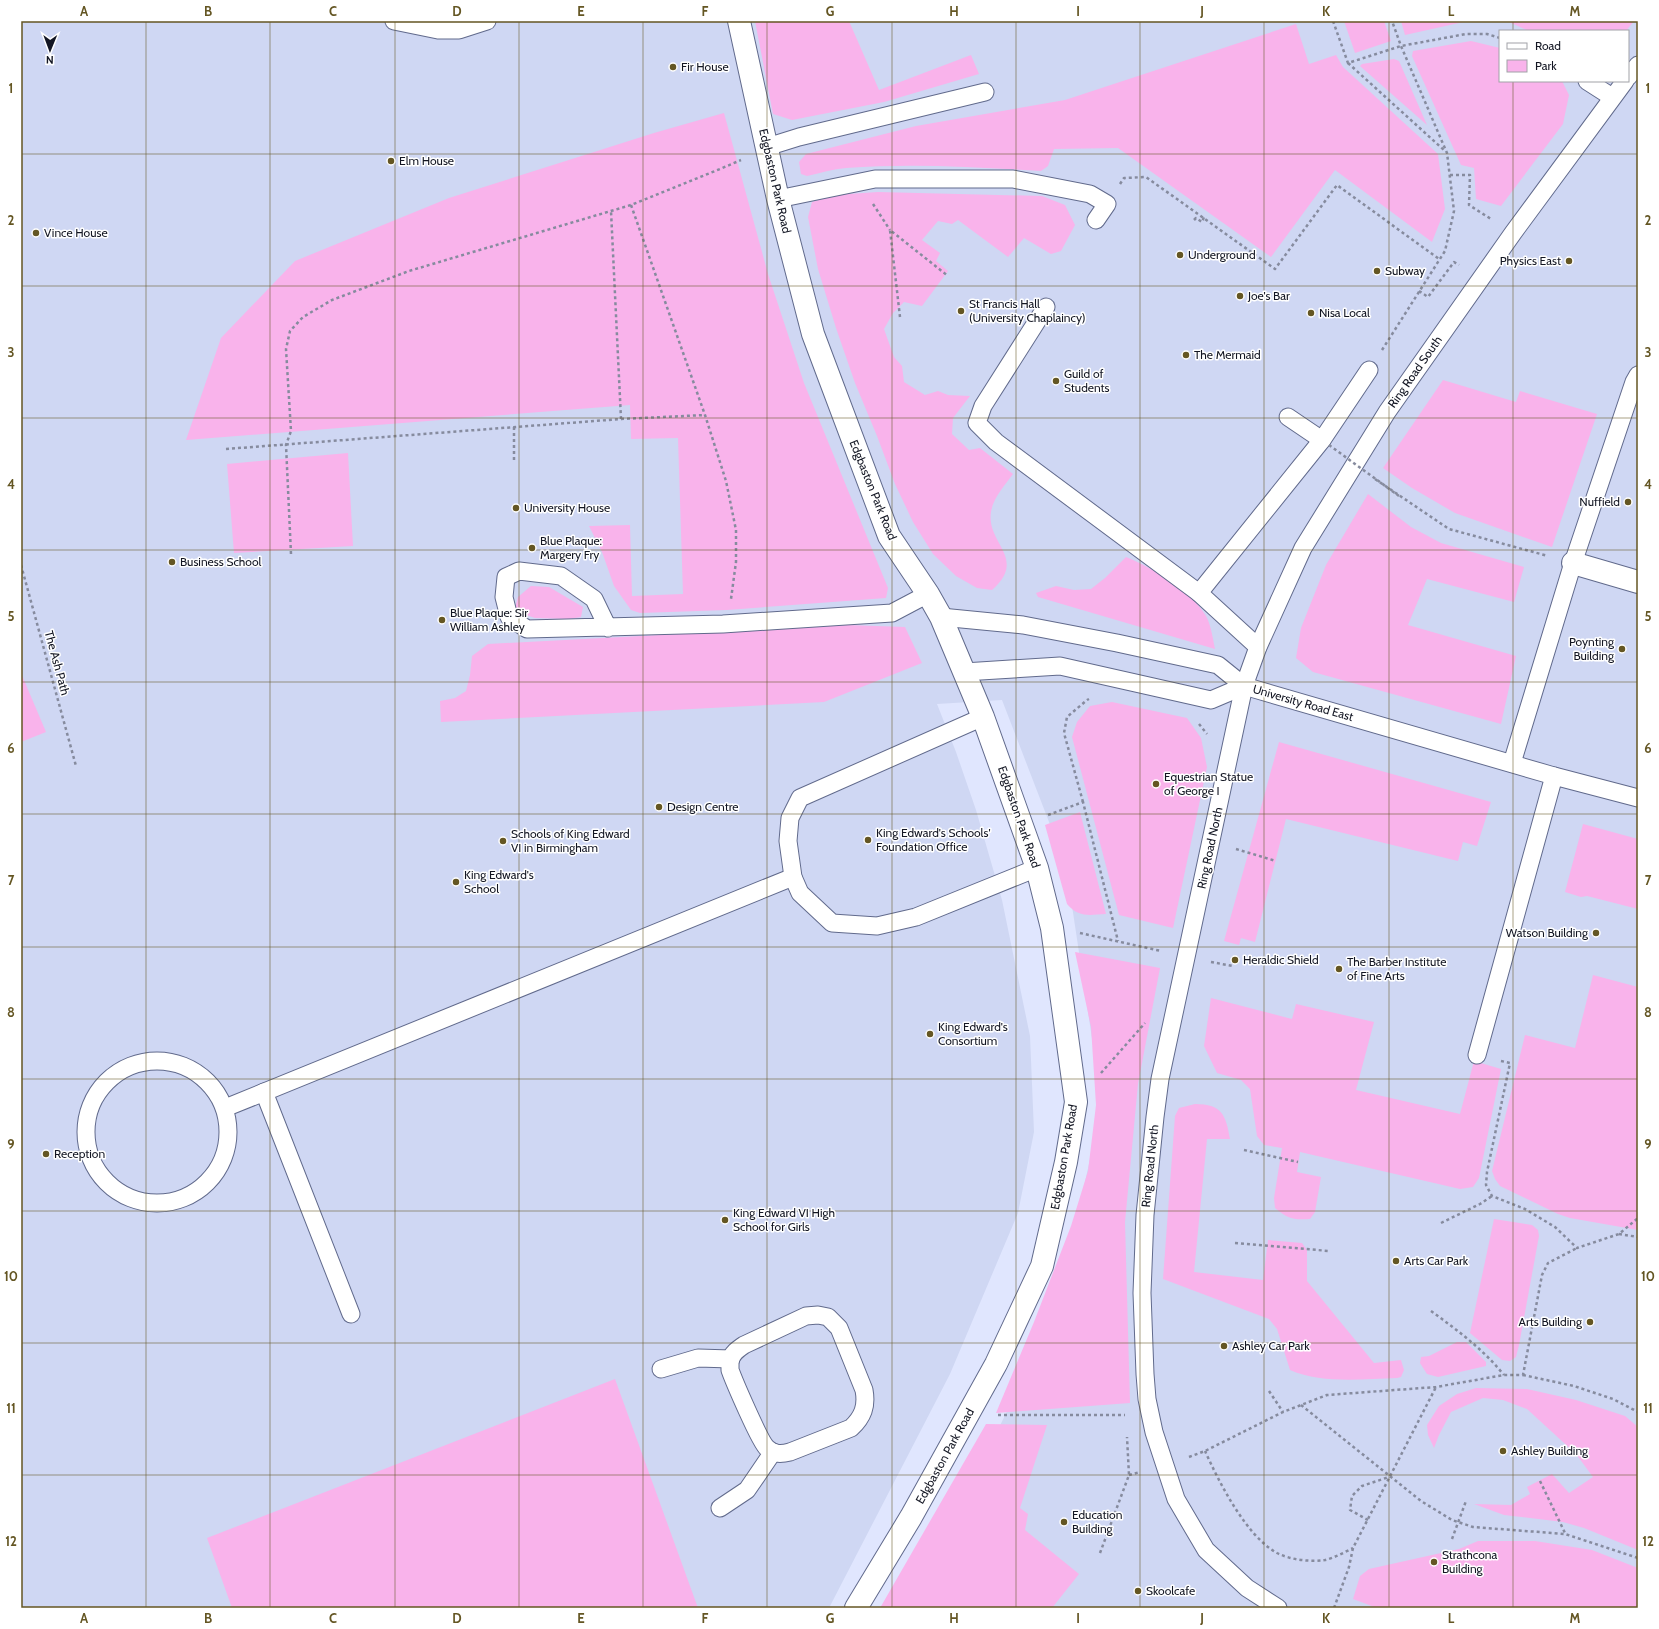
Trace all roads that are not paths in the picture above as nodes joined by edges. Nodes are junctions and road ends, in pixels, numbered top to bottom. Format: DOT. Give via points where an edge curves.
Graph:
graph roads {
  1 [pos="394,21"];
  2 [pos="487,21"];
  3 [pos="739,21"];
  4 [pos="1638,65"];
  5 [pos="1629,76"];
  6 [pos="1589,82"];
  7 [pos="1624,82"];
  8 [pos="985,92"];
  9 [pos="1612,97"];
  10 [pos="767,147"];
  11 [pos="778,199"];
  12 [pos="1096,220"];
  13 [pos="1046,307"];
  14 [pos="1369,370"];
  15 [pos="1638,375"];
  16 [pos="1288,417"];
  17 [pos="1326,443"];
  18 [pos="1573,563"];
  19 [pos="1638,582"];
  20 [pos="1199,593"];
  21 [pos="928,594"];
  22 [pos="940,618"];
  23 [pos="608,628"];
  24 [pos="1258,648"];
  25 [pos="964,672"];
  26 [pos="1244,686"];
  27 [pos="983,717"];
  28 [pos="1512,764"];
  29 [pos="1554,776"];
  30 [pos="1638,798"];
  31 [pos="1037,868"];
  32 [pos="792,877"];
  33 [pos="1477,1055"];
  34 [pos="264,1092"];
  35 [pos="225,1108"];
  36 [pos="351,1314"];
  37 [pos="731,1359"];
  38 [pos="661,1369"];
  39 [pos="773,1452"];
  40 [pos="720,1508"];
  41 [pos="856,1608"];
  42 [pos="1278,1608"];
  1 -- 2 [label="lane" via="438,30 459,30"];
  3 -- 10 [label="street, Edgbaston Park Road"];
  4 -- 5 [label="lane"];
  6 -- 9 [label="lane"];
  7 -- 9 [label="lane, Ring Road South"];
  8 -- 10 [label="lane"];
  9 -- 24 [label="lane, Ring Road South" via="1387,412 1303,548"];
  10 -- 11 [label="street, Edgbaston Park Road"];
  11 -- 12 [label="lane" via="875,179 1013,179 1090,194 1107,204"];
  11 -- 21 [label="street, Edgbaston Park Road" via="813,334 863,468 889,536"];
  13 -- 20 [label="lane" via="983,406 977,423 996,442"];
  14 -- 17 [label="lane"];
  15 -- 18 [label="lane"];
  16 -- 17 [label="lane"];
  17 -- 20 [label="lane"];
  18 -- 19 [label="street"];
  18 -- 28 [label="lane"];
  20 -- 24 [label="lane"];
  21 -- 22 [label="street, Edgbaston Park Road"];
  21 -- 23 [label="lane" via="892,613 723,624"];
  22 -- 25 [label="street, Edgbaston Park Road"];
  22 -- 26 [label="lane" via="1023,625 1218,665"];
  23 -- 23 [label="lane" via="527,629 509,617 504,597 506,578 519,571 561,576 594,599"];
  24 -- 26 [label="lane, Ring Road South"];
  25 -- 26 [label="lane, University Road East" via="1060,666 1211,700"];
  25 -- 27 [label="street, Edgbaston Park Road"];
  26 -- 28 [label="lane, University Road East"];
  26 -- 42 [label="lane, Ring Road North" via="1160,1079 1145,1215 1142,1293 1147,1399 1154,1432 1176,1499 1206,1550 1247,1588"];
  27 -- 31 [label="street, Edgbaston Park Road"];
  27 -- 32 [label="lane" via="800,798 790,818 788,841"];
  28 -- 29 [label="lane, University Road East"];
  29 -- 30 [label="lane, University Road East"];
  29 -- 33 [label="lane"];
  31 -- 32 [label="lane" via="916,917 877,926 832,923 800,893"];
  31 -- 41 [label="street, Edgbaston Park Road" via="1052,928 1076,1102 1066,1162 1042,1266 996,1364 911,1517"];
  32 -- 34 [label="lane"];
  34 -- 35 [label="lane"];
  34 -- 36 [label="lane"];
  35 -- 35 [label="lane" via="229,1130 226,1152 216,1173 201,1189 180,1199 158,1203 136,1200 114,1189 98,1172 88,1149 86,1125 92,1102 105,1082 131,1066 148,1061 172,1062 195,1070 213,1087"];
  37 -- 38 [label="lane" via="698,1358"];
  37 -- 39 [label="lane" via="730,1368 759,1435 766,1448"];
  37 -- 39 [label="lane" via="744,1345 806,1316 818,1314 828,1317 839,1328 864,1390 864,1411 851,1428 790,1452"];
  39 -- 40 [label="lane" via="747,1490"];
}
